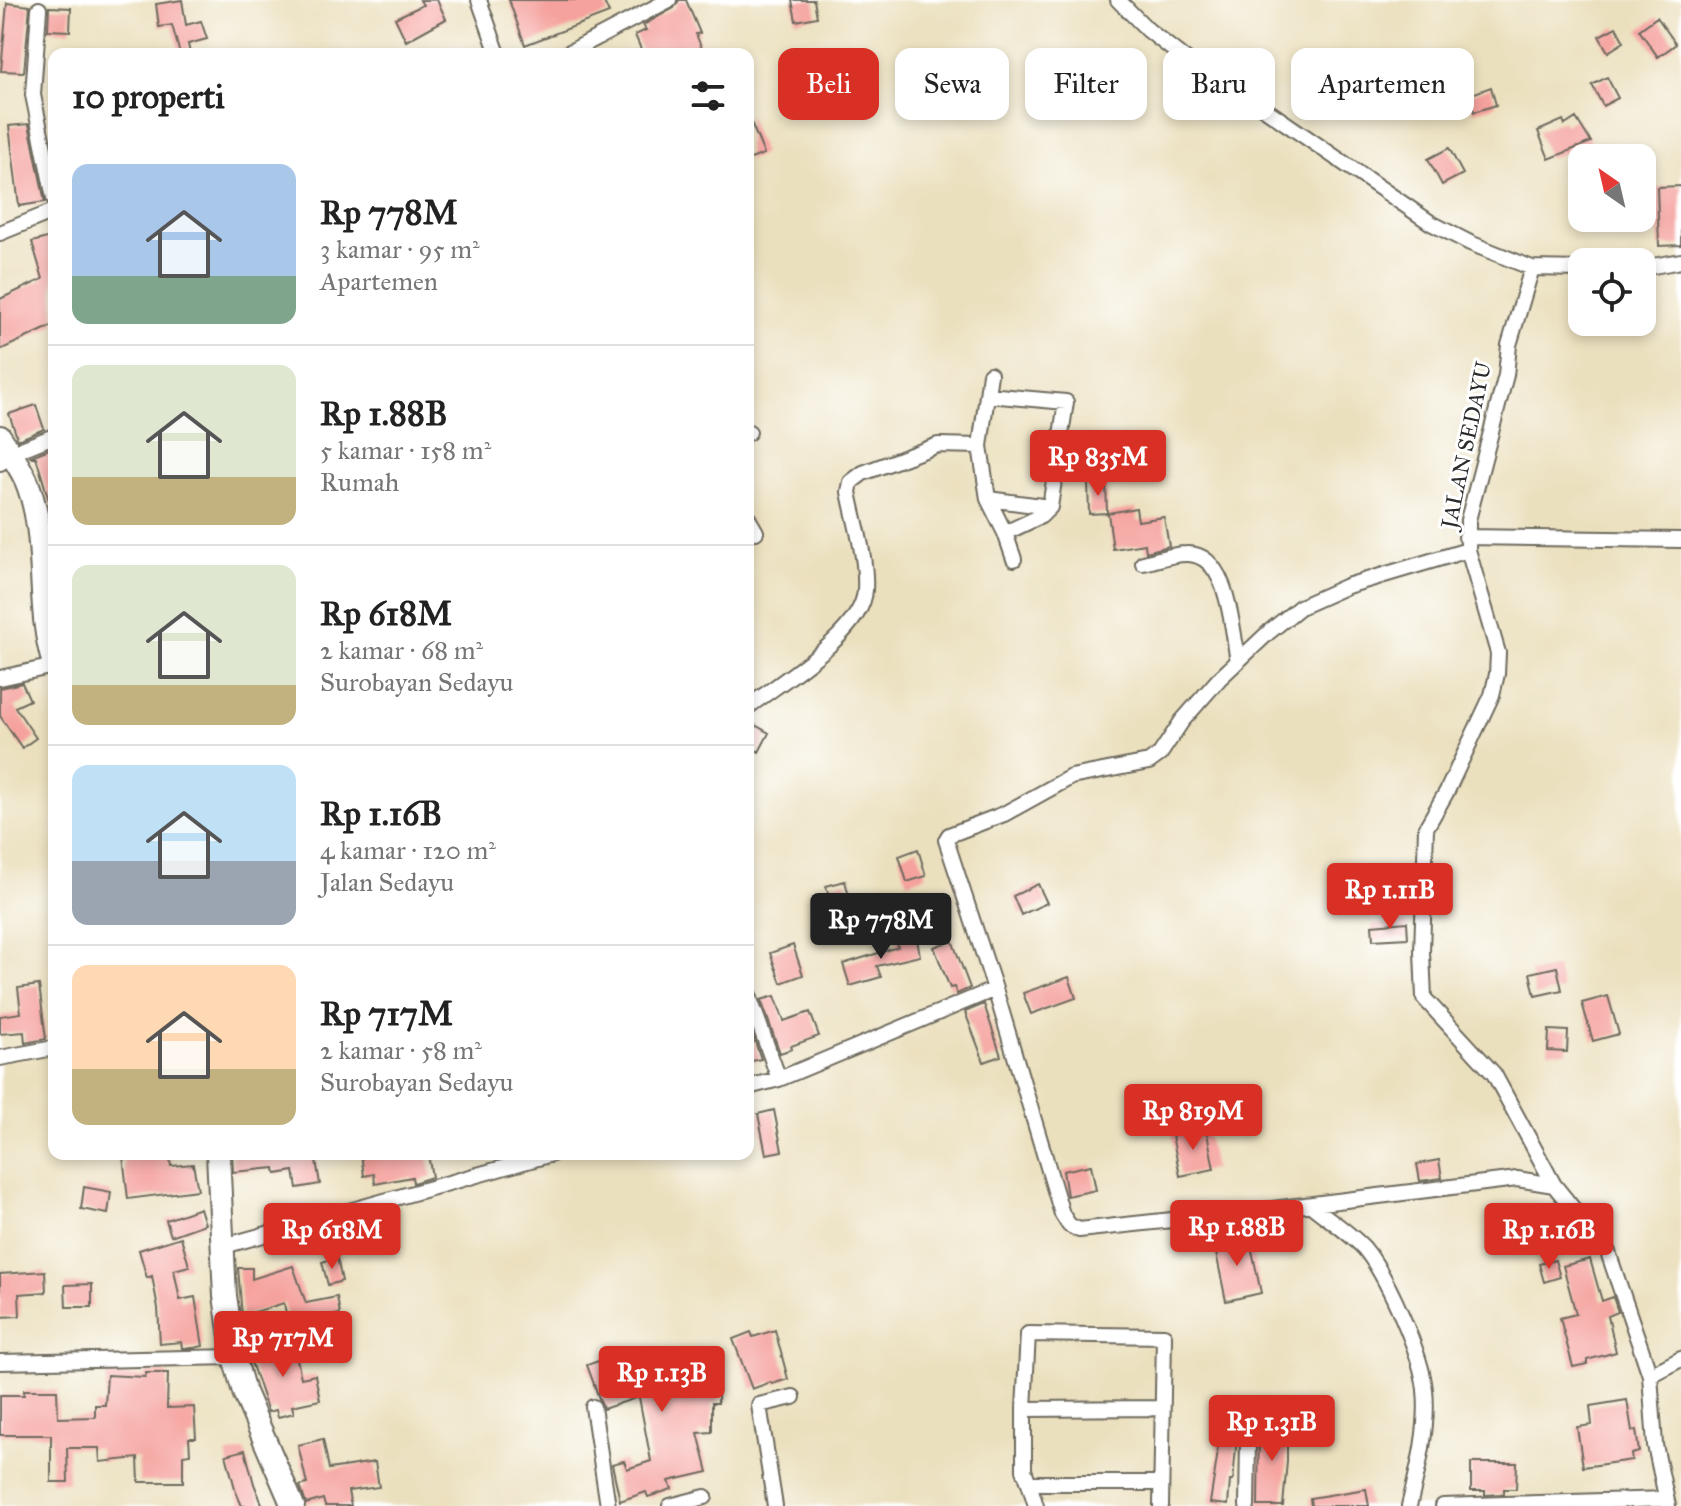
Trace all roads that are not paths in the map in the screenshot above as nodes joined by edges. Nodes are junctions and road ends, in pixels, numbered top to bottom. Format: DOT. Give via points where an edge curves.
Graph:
graph roads {
  1 [pos="479,0"];
  2 [pos="669,0"];
  3 [pos="1118,0"];
  4 [pos="39,9"];
  5 [pos="496,48"];
  6 [pos="577,48"];
  7 [pos="48,169"];
  8 [pos="48,213"];
  9 [pos="0,233"];
  10 [pos="1681,261"];
  11 [pos="1656,265"];
  12 [pos="1532,268"];
  13 [pos="1568,269"];
  14 [pos="990,374"];
  15 [pos="988,395"];
  16 [pos="48,438"];
  17 [pos="980,446"];
  18 [pos="4,451"];
  19 [pos="988,499"];
  20 [pos="1050,507"];
  21 [pos="754,528"];
  22 [pos="756,532"];
  23 [pos="1005,533"];
  24 [pos="1681,540"];
  25 [pos="1467,543"];
  26 [pos="1014,559"];
  27 [pos="1143,563"];
  28 [pos="48,645"];
  29 [pos="1238,661"];
  30 [pos="48,666"];
  31 [pos="0,678"];
  32 [pos="754,702"];
  33 [pos="995,989"];
  34 [pos="754,1010"];
  35 [pos="48,1049"];
  36 [pos="0,1058"];
  37 [pos="779,1079"];
  38 [pos="754,1085"];
  39 [pos="218,1160"];
  40 [pos="531,1160"];
  41 [pos="1554,1185"];
  42 [pos="1311,1205"];
  43 [pos="224,1246"];
  44 [pos="234,1357"];
  45 [pos="1681,1359"];
  46 [pos="0,1362"];
  47 [pos="1650,1375"];
  48 [pos="793,1397"];
  49 [pos="593,1407"];
  50 [pos="1161,1408"];
  51 [pos="1024,1409"];
  52 [pos="1248,1439"];
  53 [pos="1029,1483"];
  54 [pos="1160,1483"];
  55 [pos="705,1497"];
  56 [pos="1667,1502"];
  57 [pos="293,1506"];
  58 [pos="608,1506"];
  59 [pos="670,1506"];
  60 [pos="775,1506"];
  61 [pos="1036,1506"];
  62 [pos="1161,1506"];
  63 [pos="1247,1506"];
  64 [pos="1409,1506"];
  65 [pos="1443,1506"];
  1 -- 5 [label="street"];
  2 -- 6 [label="street"];
  3 -- 12 [label="street" via="1195,67 1431,223"];
  4 -- 7 [label="street" via="33,95"];
  8 -- 9 [label="street"];
  10 -- 11 [label="street"];
  12 -- 13 [label="street"];
  12 -- 25 [label="street, JALAN SEDAYU" via="1509,345"];
  14 -- 15 [label="street"];
  15 -- 17 [label="street"];
  15 -- 20 [label="street" via="1066,402"];
  16 -- 18 [label="street"];
  17 -- 19 [label="street"];
  17 -- 32 [label="street" via="938,445 851,482 864,599 844,630"];
  18 -- 28 [label="main road" via="25,479 32,499"];
  19 -- 20 [label="street"];
  19 -- 23 [label="street"];
  20 -- 23 [label="street"];
  21 -- 22 [label="street"];
  23 -- 26 [label="street"];
  24 -- 25 [label="street"];
  25 -- 29 [label="street" via="1300,607"];
  25 -- 41 [label="street, JALAN SEDAYU" via="1498,653 1497,674 1492,695 1426,828 1424,998 1494,1074"];
  27 -- 29 [label="street" via="1188,553 1213,564 1221,578"];
  29 -- 33 [label="street" via="1149,762 1071,777 948,837"];
  30 -- 31 [label="street"];
  33 -- 37 [label="street"];
  33 -- 42 [label="street" via="1069,1225 1079,1230"];
  34 -- 37 [label="street"];
  35 -- 36 [label="street"];
  37 -- 38 [label="street"];
  39 -- 43 [label="main road"];
  40 -- 43 [label="street"];
  41 -- 42 [label="street" via="1517,1179"];
  41 -- 47 [label="street, JALAN SEDAYU" via="1608,1252"];
  42 -- 64 [label="street" via="1364,1248 1395,1300 1414,1348 1425,1389 1421,1457"];
  43 -- 44 [label="main road"];
  44 -- 46 [label="street"];
  44 -- 57 [label="main road"];
  45 -- 47 [label="street"];
  47 -- 56 [label="street, JALAN SEDAYU" via="1655,1445"];
  48 -- 60 [label="street" via="759,1405"];
  49 -- 58 [label="street"];
  50 -- 51 [label="street"];
  50 -- 51 [label="street" via="1164,1336 1028,1334"];
  50 -- 54 [label="street"];
  51 -- 53 [label="street" via="1024,1470"];
  52 -- 63 [label="street"];
  53 -- 54 [label="street"];
  53 -- 61 [label="street"];
  54 -- 62 [label="street"];
  55 -- 59 [label="street"];
  56 -- 65 [label="street"];
}
